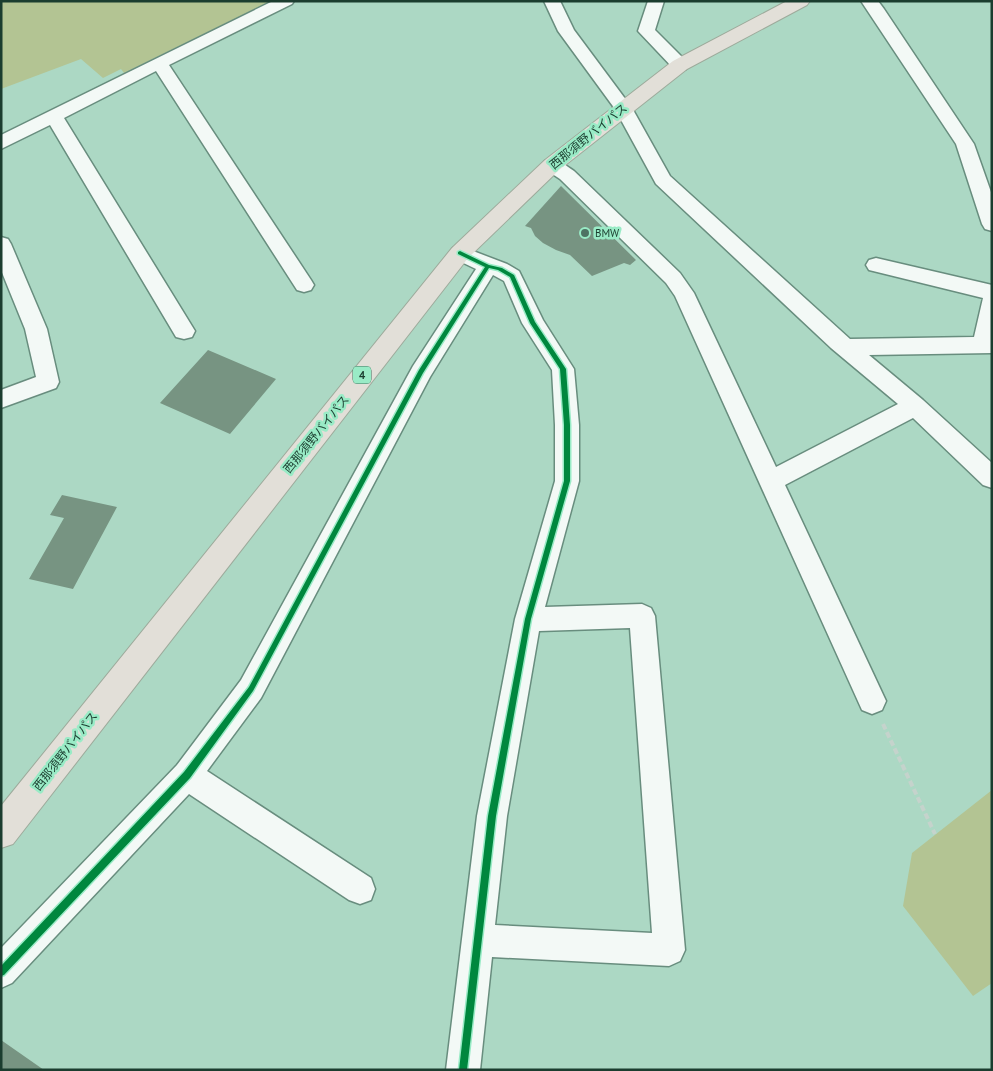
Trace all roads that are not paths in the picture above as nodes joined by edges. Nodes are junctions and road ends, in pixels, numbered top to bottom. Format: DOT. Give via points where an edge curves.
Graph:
graph roads {
  1 [pos="286,1"];
  2 [pos="552,1"];
  3 [pos="656,1"];
  4 [pos="801,1"];
  5 [pos="868,1"];
  6 [pos="159,63"];
  7 [pos="680,65"];
  8 [pos="623,108"];
  9 [pos="54,117"];
  10 [pos="1,143"];
  11 [pos="552,165"];
  12 [pos="992,224"];
  13 [pos="1,244"];
  14 [pos="460,253"];
  15 [pos="876,265"];
  16 [pos="488,266"];
  17 [pos="304,285"];
  18 [pos="992,293"];
  19 [pos="992,301"];
  20 [pos="184,331"];
  21 [pos="987,345"];
  22 [pos="845,347"];
  23 [pos="1,400"];
  24 [pos="915,406"];
  25 [pos="987,465"];
  26 [pos="771,481"];
  27 [pos="528,619"];
  28 [pos="872,701"];
  29 [pos="187,775"];
  30 [pos="1,832"];
  31 [pos="360,889"];
  32 [pos="478,940"];
  33 [pos="1,972"];
  34 [pos="463,1070"];
  1 -- 6 [label="street"];
  2 -- 8 [label="street" via="566,31"];
  3 -- 7 [label="street" via="646,31"];
  4 -- 7 [label="highway, 西那須野バイパス / 4"];
  5 -- 12 [label="street" via="965,144"];
  6 -- 9 [label="street"];
  6 -- 17 [label="street"];
  7 -- 8 [label="highway, 西那須野バイパス / 4"];
  8 -- 11 [label="highway, 西那須野バイパス / 4"];
  8 -- 22 [label="street" via="663,180"];
  9 -- 10 [label="street"];
  9 -- 20 [label="street"];
  11 -- 14 [label="highway, 西那須野バイパス / 4"];
  11 -- 26 [label="street" via="567,175 645,250 684,293"];
  13 -- 23 [label="street" via="36,329 48,382"];
  14 -- 16 [label="street"];
  14 -- 30 [label="highway, 西那須野バイパス / 4"];
  15 -- 18 [label="street"];
  16 -- 27 [label="street" via="512,276 533,322 563,369 567,481"];
  16 -- 29 [label="street" via="421,372 251,689"];
  19 -- 21 [label="street"];
  21 -- 22 [label="street"];
  22 -- 24 [label="street"];
  24 -- 25 [label="street"];
  24 -- 26 [label="street"];
  26 -- 28 [label="street"];
  27 -- 32 [label="street" via="492,816"];
  27 -- 32 [label="street" via="642,616 669,950"];
  29 -- 31 [label="street"];
  29 -- 33 [label="street"];
  32 -- 34 [label="street"];
}
